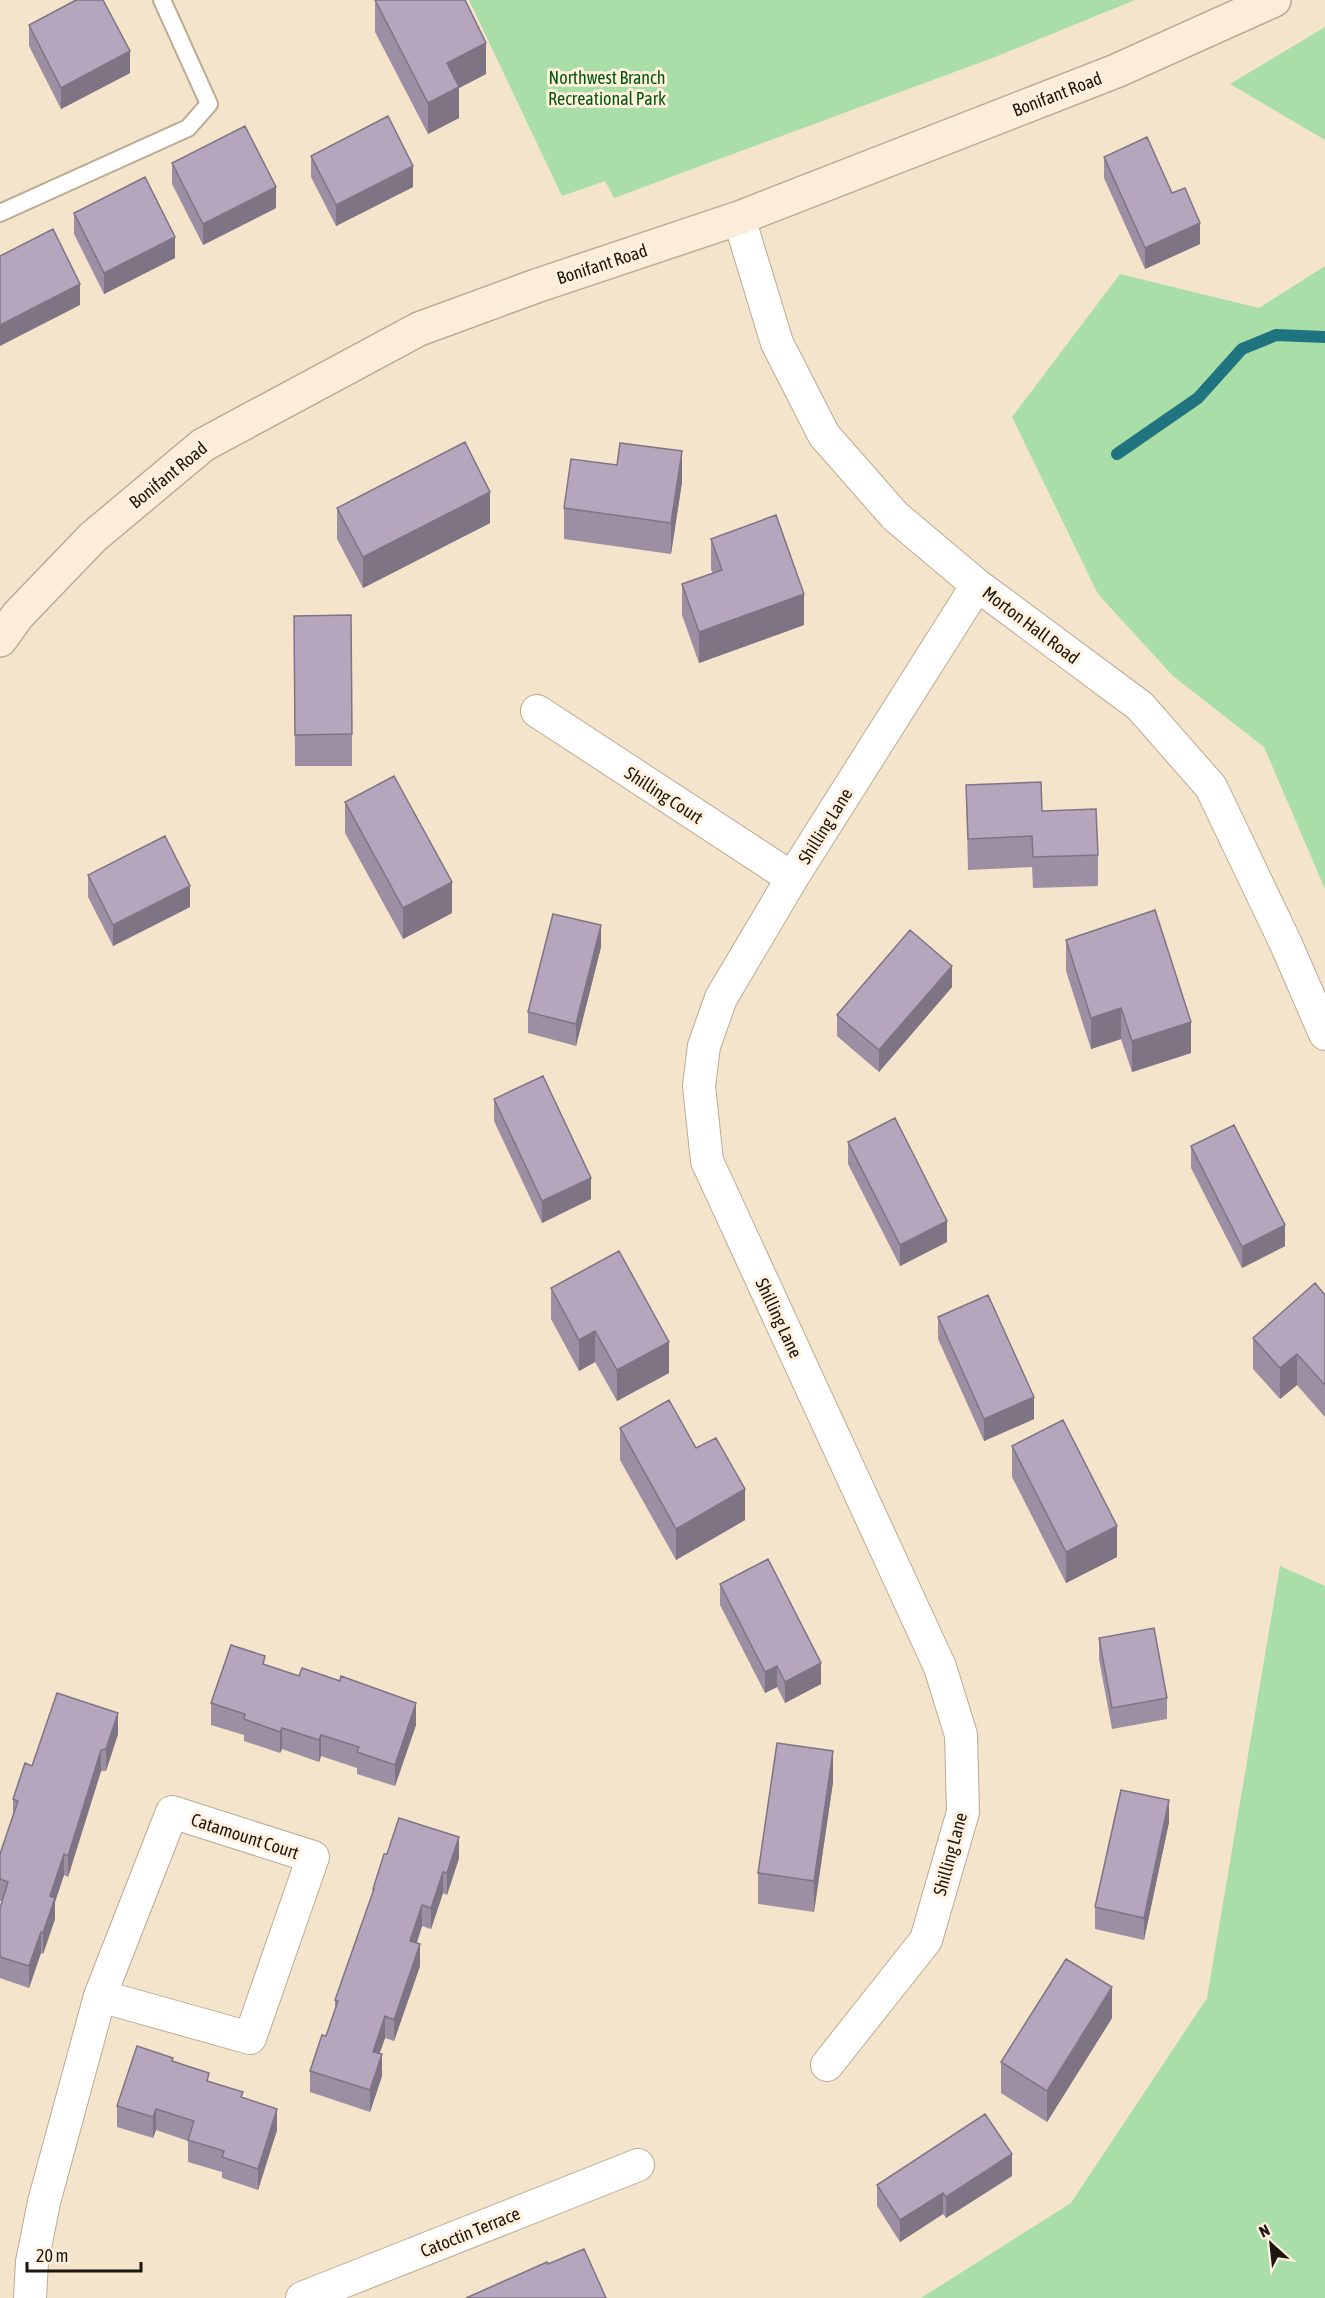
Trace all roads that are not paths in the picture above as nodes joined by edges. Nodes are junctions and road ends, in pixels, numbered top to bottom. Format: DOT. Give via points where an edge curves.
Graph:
graph roads {
  1 [pos="162,0"];
  2 [pos="1274,0"];
  3 [pos="0,213"];
  4 [pos="739,218"];
  5 [pos="977,585"];
  6 [pos="0,640"];
  7 [pos="537,711"];
  8 [pos="792,878"];
  9 [pos="1325,1034"];
  10 [pos="100,1996"];
  11 [pos="827,2065"];
  12 [pos="638,2165"];
  13 [pos="30,2298"];
  14 [pos="302,2298"];
  1 -- 3 [label="lane" via="208,104 188,128"];
  2 -- 4 [label="main road, Bonifant Road" via="1116,71"];
  4 -- 5 [label="street, Morton Hall Road" via="777,342 824,435 895,516"];
  4 -- 6 [label="main road, Bonifant Road" via="419,329 203,445 93,537 18,615"];
  5 -- 8 [label="street, Shilling Lane"];
  5 -- 9 [label="street, Morton Hall Road" via="1140,706 1211,787 1287,944"];
  7 -- 8 [label="street, Shilling Court"];
  8 -- 11 [label="street, Shilling Lane" via="722,998 704,1046 699,1086 707,1161 939,1667 961,1735 963,1812 926,1940"];
  10 -- 10 [label="street, Catamount Court" via="250,2038 313,1857 172,1812"];
  10 -- 13 [label="street, Catamount Court" via="44,2202 32,2262"];
  12 -- 14 [label="street, Catoctin Terrace"];
}
